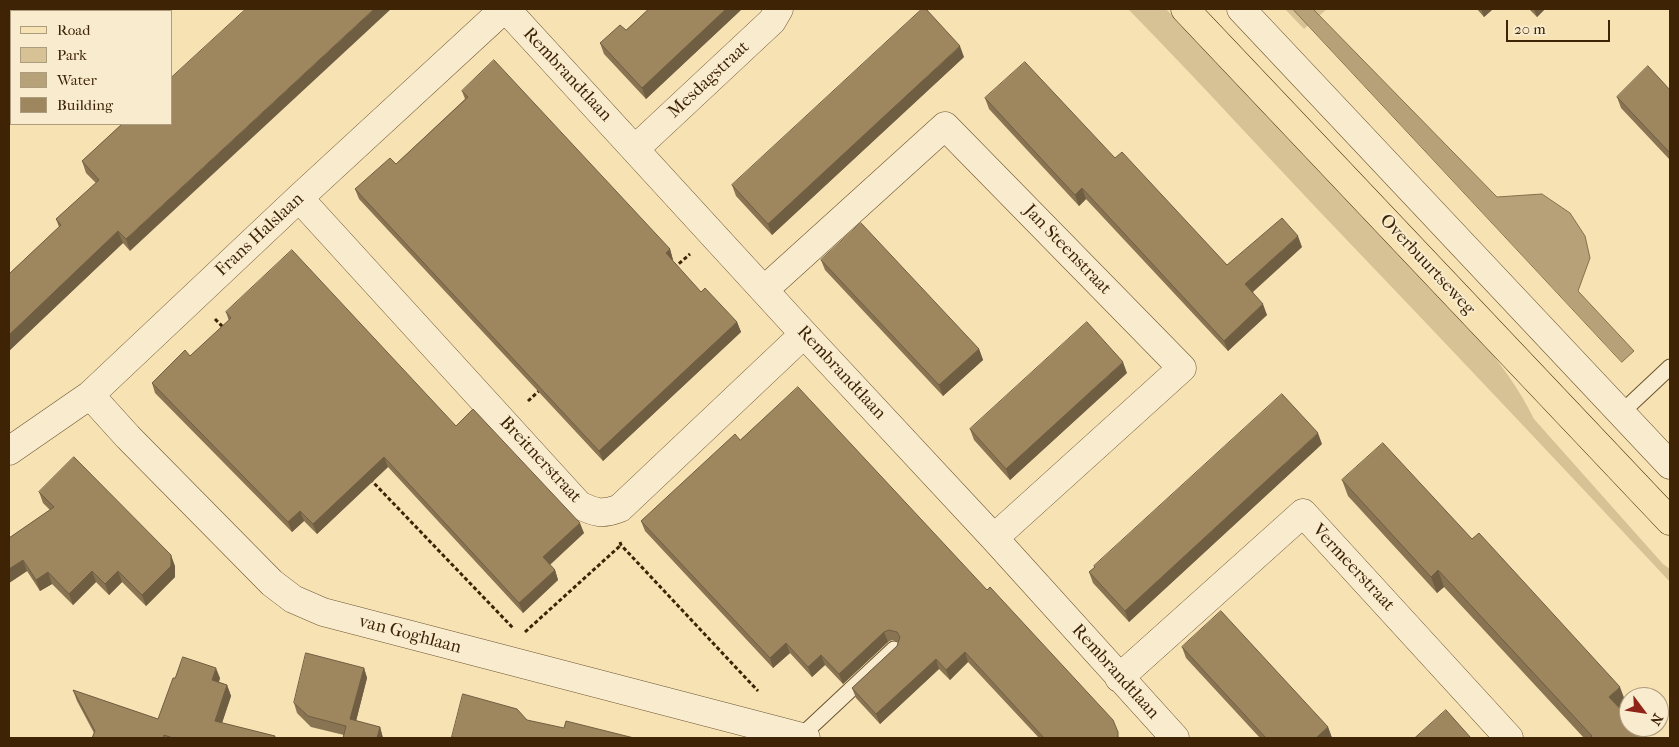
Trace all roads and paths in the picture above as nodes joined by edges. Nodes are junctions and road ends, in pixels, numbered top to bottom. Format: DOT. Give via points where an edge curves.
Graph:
graph roads {
  1 [pos="505,9"];
  2 [pos="779,9"];
  3 [pos="1185,9"];
  4 [pos="1241,9"];
  5 [pos="635,149"];
  6 [pos="299,198"];
  7 [pos="712,233"];
  8 [pos="670,272"];
  9 [pos="764,290"];
  10 [pos="194,297"];
  11 [pos="228,332"];
  12 [pos="804,334"];
  13 [pos="1670,367"];
  14 [pos="541,390"];
  15 [pos="90,396"];
  16 [pos="1621,413"];
  17 [pos="504,423"];
  18 [pos="9,451"];
  19 [pos="1670,465"];
  20 [pos="364,473"];
  21 [pos="620,508"];
  22 [pos="1670,521"];
  23 [pos="994,538"];
  24 [pos="620,545"];
  25 [pos="514,629"];
  26 [pos="521,636"];
  27 [pos="894,649"];
  28 [pos="1119,678"];
  29 [pos="760,694"];
  30 [pos="803,738"];
  31 [pos="1175,738"];
  32 [pos="1509,738"];
  1 -- 5 [label="street, Rembrandtlaan"];
  1 -- 6 [label="street, Frans Halslaan"];
  2 -- 5 [label="street, Mesdagstraat" via="772,21"];
  3 -- 22 [label="main road, Overbuurtseweg"];
  4 -- 16 [label="street"];
  5 -- 7 [label="street, Rembrandtlaan"];
  6 -- 10 [label="street, Frans Halslaan"];
  6 -- 17 [label="street, Breitnerstraat"];
  7 -- 8 [label="path"];
  7 -- 9 [label="street, Rembrandtlaan"];
  9 -- 12 [label="street, Rembrandtlaan"];
  9 -- 23 [label="street, Jan Steenstraat" via="945,126 1182,368"];
  10 -- 11 [label="path"];
  10 -- 15 [label="street, Frans Halslaan"];
  12 -- 21 [label="street"];
  12 -- 23 [label="street, Rembrandtlaan"];
  13 -- 16 [label="lane"];
  14 -- 17 [label="path"];
  15 -- 18 [label="street, Frans Halslaan"];
  15 -- 30 [label="street, van Goghlaan" via="272,583 293,599 323,612"];
  16 -- 19 [label="street"];
  17 -- 21 [label="street, Breitnerstraat" via="579,505 605,514"];
  20 -- 25 [label="path"];
  21 -- 24 [label="path"];
  23 -- 28 [label="street, Rembrandtlaan"];
  24 -- 26 [label="path"];
  24 -- 29 [label="path"];
  27 -- 30 [label="lane"];
  28 -- 31 [label="street, Rembrandtlaan"];
  28 -- 32 [label="street, Vermeerstraat" via="1303,513"];
}
